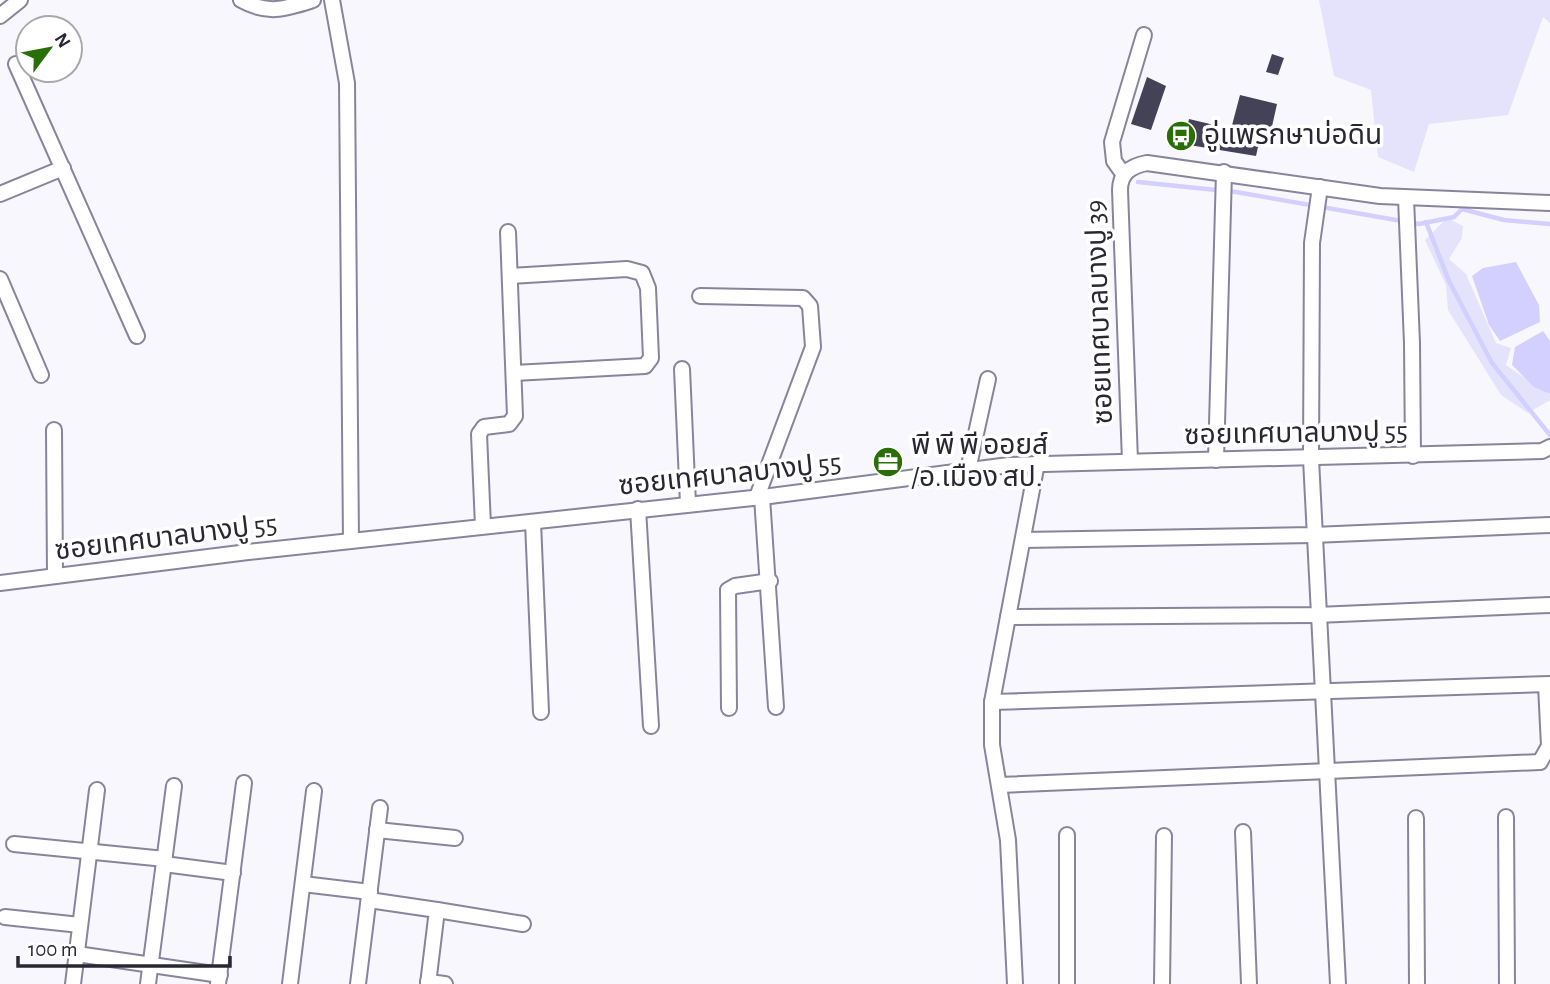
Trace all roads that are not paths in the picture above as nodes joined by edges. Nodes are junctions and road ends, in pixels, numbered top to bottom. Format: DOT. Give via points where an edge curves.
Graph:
graph roads {
  1 [pos="20,0"];
  2 [pos="242,0"];
  3 [pos="313,0"];
  4 [pos="332,0"];
  5 [pos="0,16"];
  6 [pos="1144,35"];
  7 [pos="25,84"];
  8 [pos="63,168"];
  9 [pos="1124,175"];
  10 [pos="1224,185"];
  11 [pos="1319,193"];
  12 [pos="0,194"];
  13 [pos="1406,198"];
  14 [pos="1550,203"];
  15 [pos="509,232"];
  16 [pos="510,276"];
  17 [pos="0,279"];
  18 [pos="700,296"];
  19 [pos="137,335"];
  20 [pos="682,369"];
  21 [pos="514,373"];
  22 [pos="41,374"];
  23 [pos="988,379"];
  24 [pos="54,430"];
  25 [pos="1550,447"];
  26 [pos="1413,456"];
  27 [pos="1311,459"];
  28 [pos="1216,460"];
  29 [pos="1130,461"];
  30 [pos="1037,463"];
  31 [pos="968,470"];
  32 [pos="759,497"];
  33 [pos="688,504"];
  34 [pos="638,509"];
  35 [pos="533,522"];
  36 [pos="1550,525"];
  37 [pos="483,526"];
  38 [pos="1314,535"];
  39 [pos="1023,540"];
  40 [pos="351,541"];
  41 [pos="55,576"];
  42 [pos="769,581"];
  43 [pos="0,583"];
  44 [pos="1550,605"];
  45 [pos="1317,615"];
  46 [pos="1008,617"];
  47 [pos="1548,684"];
  48 [pos="1321,690"];
  49 [pos="992,702"];
  50 [pos="776,707"];
  51 [pos="729,708"];
  52 [pos="541,712"];
  53 [pos="651,726"];
  54 [pos="1327,771"];
  55 [pos="244,783"];
  56 [pos="1000,785"];
  57 [pos="174,786"];
  58 [pos="97,790"];
  59 [pos="314,791"];
  60 [pos="380,808"];
  61 [pos="1506,817"];
  62 [pos="1416,818"];
  63 [pos="377,830"];
  64 [pos="1243,832"];
  65 [pos="1068,835"];
  66 [pos="1164,836"];
  67 [pos="456,838"];
  68 [pos="15,844"];
  69 [pos="91,853"];
  70 [pos="164,862"];
  71 [pos="233,873"];
  72 [pos="303,884"];
  73 [pos="369,896"];
  74 [pos="437,910"];
  75 [pos="5,917"];
  76 [pos="523,924"];
  77 [pos="80,925"];
  78 [pos="77,954"];
  79 [pos="151,965"];
  80 [pos="219,980"];
  81 [pos="428,983"];
  82 [pos="73,984"];
  83 [pos="148,984"];
  84 [pos="290,984"];
  85 [pos="358,984"];
  86 [pos="445,984"];
  87 [pos="1015,984"];
  88 [pos="1067,984"];
  89 [pos="1162,984"];
  90 [pos="1249,984"];
  91 [pos="1338,984"];
  92 [pos="1417,984"];
  93 [pos="1507,984"];
  1 -- 5 [label="street"];
  2 -- 3 [label="street" via="259,10 273,11"];
  4 -- 40 [label="street" via="347,83"];
  6 -- 9 [label="street" via="1112,142 1111,153"];
  7 -- 8 [label="street"];
  8 -- 12 [label="street"];
  8 -- 19 [label="street"];
  9 -- 10 [label="street, ซอยเทศบาลบางปู 39" via="1147,163"];
  9 -- 29 [label="street, ซอยเทศบาลบางปู 39" via="1120,191"];
  10 -- 11 [label="street, ซอยเทศบาลบางปู 39"];
  10 -- 28 [label="street"];
  11 -- 13 [label="street, ซอยเทศบาลบางปู 39"];
  11 -- 27 [label="street" via="1310,317"];
  13 -- 14 [label="street, ซอยเทศบาลบางปู 39"];
  13 -- 26 [label="street"];
  15 -- 16 [label="street"];
  16 -- 21 [label="street"];
  16 -- 21 [label="street" via="636,271 646,279 649,299 651,358 645,366"];
  17 -- 22 [label="street"];
  18 -- 32 [label="street" via="803,298 810,306 813,347"];
  20 -- 33 [label="street"];
  21 -- 37 [label="street" via="515,416 509,424 484,427 479,434"];
  23 -- 31 [label="street"];
  24 -- 41 [label="street"];
  25 -- 26 [label="street, ซอยเทศบาลบางปู 55"];
  26 -- 27 [label="street, ซอยเทศบาลบางปู 55"];
  27 -- 28 [label="street, ซอยเทศบาลบางปู 55"];
  27 -- 38 [label="street"];
  28 -- 29 [label="street, ซอยเทศบาลบางปู 55"];
  29 -- 30 [label="street, ซอยเทศบาลบางปู 55"];
  30 -- 31 [label="street, ซอยเทศบาลบางปู 55"];
  30 -- 39 [label="street"];
  31 -- 32 [label="street, ซอยเทศบาลบางปู 55"];
  32 -- 33 [label="street, ซอยเทศบาลบางปู 55"];
  32 -- 42 [label="street"];
  33 -- 34 [label="street, ซอยเทศบาลบางปู 55"];
  34 -- 35 [label="street, ซอยเทศบาลบางปู 55"];
  34 -- 53 [label="street"];
  35 -- 37 [label="street, ซอยเทศบาลบางปู 55"];
  35 -- 52 [label="street"];
  36 -- 38 [label="street"];
  37 -- 40 [label="street, ซอยเทศบาลบางปู 55"];
  38 -- 39 [label="street"];
  38 -- 45 [label="street"];
  39 -- 46 [label="street"];
  40 -- 41 [label="street, ซอยเทศบาลบางปู 55"];
  41 -- 43 [label="street, ซอยเทศบาลบางปู 55"];
  42 -- 50 [label="street"];
  42 -- 51 [label="street" via="728,590"];
  44 -- 45 [label="street"];
  45 -- 46 [label="street"];
  45 -- 48 [label="street"];
  46 -- 49 [label="street"];
  47 -- 48 [label="street"];
  47 -- 54 [label="street" via="1549,746 1541,762"];
  48 -- 49 [label="street"];
  48 -- 54 [label="street"];
  49 -- 56 [label="street" via="992,745"];
  54 -- 56 [label="street"];
  54 -- 91 [label="street"];
  55 -- 71 [label="street"];
  56 -- 87 [label="street" via="1008,841"];
  57 -- 70 [label="street"];
  58 -- 69 [label="street"];
  59 -- 72 [label="street"];
  60 -- 63 [label="street"];
  61 -- 93 [label="street"];
  62 -- 92 [label="street"];
  63 -- 67 [label="street"];
  63 -- 73 [label="street"];
  64 -- 90 [label="street"];
  65 -- 88 [label="street"];
  66 -- 89 [label="street"];
  68 -- 69 [label="street"];
  69 -- 70 [label="street"];
  69 -- 77 [label="street"];
  70 -- 71 [label="street"];
  70 -- 79 [label="street"];
  71 -- 80 [label="street"];
  72 -- 73 [label="street"];
  72 -- 84 [label="street"];
  73 -- 74 [label="street"];
  73 -- 85 [label="street"];
  74 -- 76 [label="street"];
  74 -- 81 [label="street"];
  75 -- 77 [label="street"];
  77 -- 78 [label="street"];
  78 -- 79 [label="street"];
  78 -- 82 [label="street"];
  79 -- 80 [label="street"];
  79 -- 83 [label="street"];
  81 -- 86 [label="street"];
}
